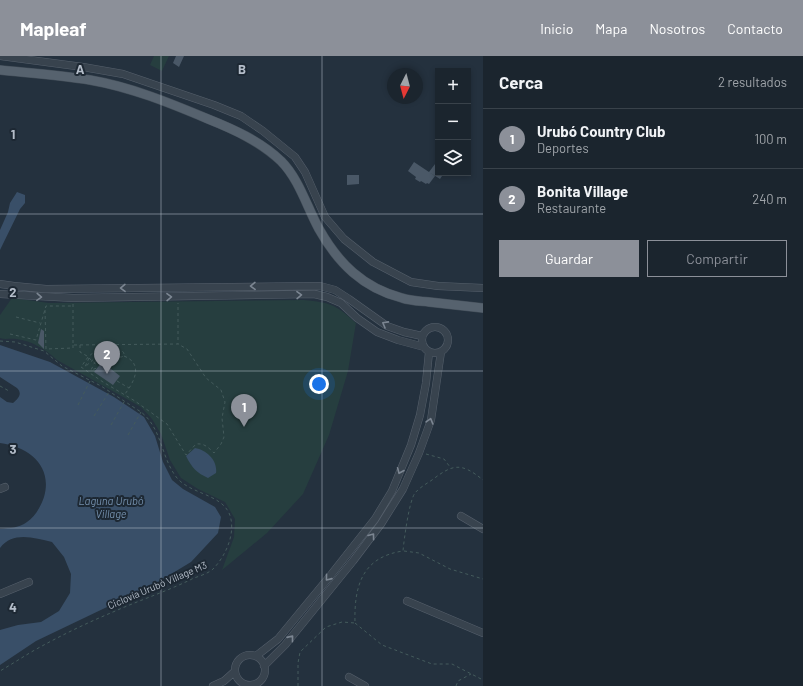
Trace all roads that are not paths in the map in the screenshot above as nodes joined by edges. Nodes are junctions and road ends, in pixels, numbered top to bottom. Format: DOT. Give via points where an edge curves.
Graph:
graph roads {
  1 [pos="0,56"];
  2 [pos="0,70"];
  3 [pos="0,284"];
  4 [pos="483,288"];
  5 [pos="91,289"];
  6 [pos="330,289"];
  7 [pos="0,294"];
  8 [pos="327,297"];
  9 [pos="91,298"];
  10 [pos="483,308"];
  11 [pos="422,336"];
  12 [pos="426,350"];
  13 [pos="441,352"];
  14 [pos="411,445"];
  15 [pos="419,451"];
  16 [pos="461,516"];
  17 [pos="483,529"];
  18 [pos="29,582"];
  19 [pos="0,594"];
  20 [pos="407,601"];
  21 [pos="483,633"];
  22 [pos="256,656"];
  23 [pos="264,666"];
  24 [pos="234,672"];
  25 [pos="349,677"];
  26 [pos="262,680"];
  27 [pos="238,685"];
  28 [pos="213,686"];
  29 [pos="252,686"];
  30 [pos="268,686"];
  31 [pos="365,686"];
  1 -- 4 [label="street" via="123,74 241,116 295,157 305,172 325,217 344,239 373,262 411,282"];
  2 -- 10 [label="main road" via="90,80 127,89 170,103 238,131 281,161 292,176 332,250 350,272 371,286 403,299"];
  3 -- 5 [label="street" via="46,289"];
  6 -- 5 [label="street, one-way" via="320,286"];
  5 -- 9 [label="street"];
  6 -- 8 [label="street"];
  11 -- 6 [label="street, one-way" via="387,326"];
  7 -- 9 [label="street, one-way"];
  9 -- 8 [label="street, one-way" via="314,294"];
  8 -- 12 [label="street" via="341,303 377,332"];
  11 -- 12 [label="street" via="422,344"];
  11 -- 13 [label="street" via="428,329 441,329 448,340"];
  12 -- 13 [label="street"];
  12 -- 14 [label="street" via="426,383"];
  15 -- 13 [label="street, one-way" via="431,420"];
  14 -- 15 [label="street"];
  14 -- 22 [label="street, one-way" via="392,491 375,519 278,639"];
  23 -- 15 [label="street, one-way" via="290,639 381,524 403,489"];
  16 -- 17 [label="street"];
  18 -- 19 [label="street"];
  20 -- 21 [label="street"];
  22 -- 23 [label="street" via="261,659"];
  22 -- 24 [label="street" via="244,655 239,658"];
  23 -- 26 [label="street"];
  24 -- 27 [label="street"];
  24 -- 28 [label="street"];
  25 -- 31 [label="street"];
  26 -- 29 [label="street"];
  26 -- 30 [label="street"];
  27 -- 29 [label="street"];
}
